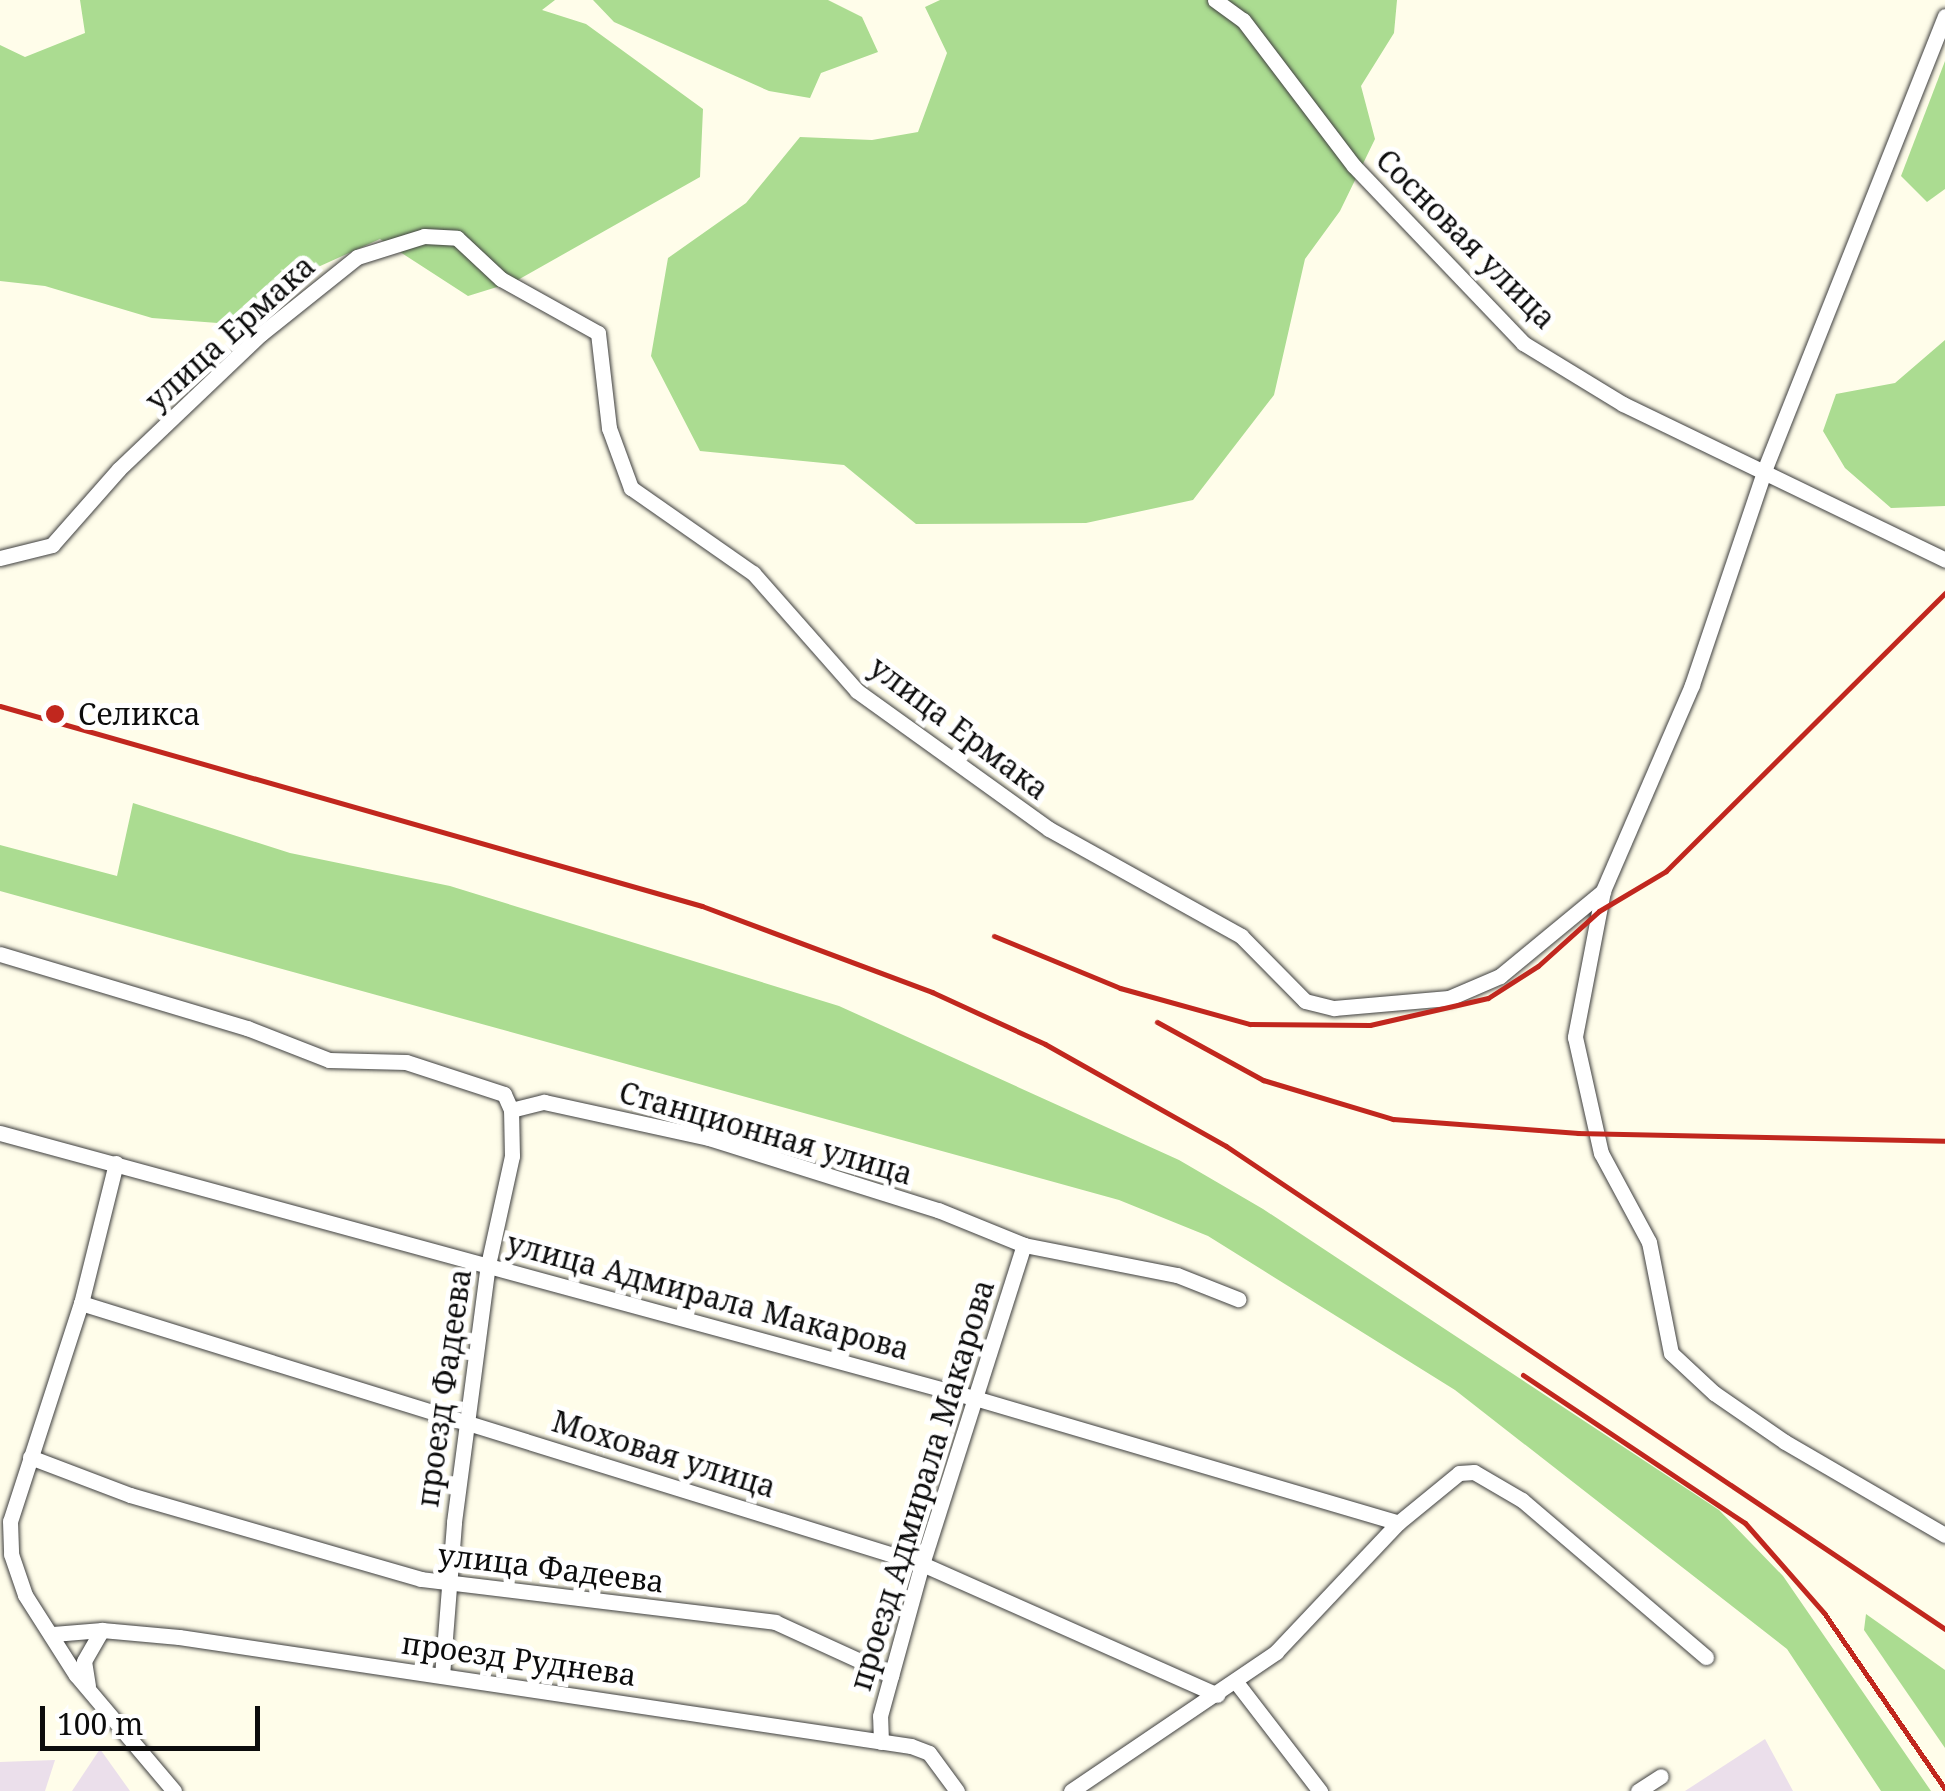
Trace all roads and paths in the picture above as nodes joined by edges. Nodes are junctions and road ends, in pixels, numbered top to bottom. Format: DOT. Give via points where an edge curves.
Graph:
graph roads {
  1 [pos="1215,0"];
  2 [pos="1945,16"];
  3 [pos="1765,469"];
  4 [pos="0,558"];
  5 [pos="1945,560"];
  6 [pos="1603,891"];
  7 [pos="0,954"];
  8 [pos="511,1110"];
  9 [pos="0,1132"];
  10 [pos="116,1163"];
  11 [pos="1024,1245"];
  12 [pos="488,1265"];
  13 [pos="1238,1299"];
  14 [pos="82,1302"];
  15 [pos="978,1399"];
  16 [pos="468,1421"];
  17 [pos="30,1458"];
  18 [pos="1398,1524"];
  19 [pos="1945,1535"];
  20 [pos="922,1564"];
  21 [pos="448,1584"];
  22 [pos="102,1630"];
  23 [pos="54,1634"];
  24 [pos="1706,1658"];
  25 [pos="891,1675"];
  26 [pos="442,1676"];
  27 [pos="1236,1682"];
  28 [pos="88,1686"];
  29 [pos="1216,1695"];
  30 [pos="881,1742"];
  31 [pos="1661,1776"];
  32 [pos="174,1791"];
  33 [pos="956,1791"];
  34 [pos="1072,1791"];
  35 [pos="1320,1791"];
  36 [pos="1638,1791"];
  1 -- 3 [label="street, Сосновая улица" via="1243,20 1354,166 1524,343 1623,404"];
  2 -- 3 [label="street"];
  3 -- 5 [label="street, Сосновая улица"];
  3 -- 6 [label="street" via="1692,685"];
  4 -- 6 [label="street, улица Ермака" via="52,546 119,469 261,334 357,258 424,236 458,238 501,279 598,333 609,428 631,488 753,573 857,691 1050,829 1241,936 1304,1001 1334,1008 1449,998 1500,976"];
  6 -- 19 [label="street" via="1575,1037 1601,1153 1649,1242 1671,1353 1714,1393 1785,1442"];
  7 -- 8 [label="street" via="248,1028 329,1060 390,1059 476,1082 504,1094"];
  8 -- 11 [label="street, Станционная улица" via="544,1102 709,1138 938,1210"];
  8 -- 12 [label="street, проезд Фадеева" via="512,1156"];
  9 -- 10 [label="street, улица Адмирала Макарова"];
  10 -- 12 [label="street, улица Адмирала Макарова"];
  10 -- 14 [label="street"];
  11 -- 13 [label="street, Станционная улица" via="1177,1275"];
  11 -- 15 [label="street, проезд Адмирала Макарова"];
  12 -- 15 [label="street, улица Адмирала Макарова"];
  12 -- 16 [label="street, проезд Фадеева"];
  14 -- 16 [label="street, Моховая улица"];
  14 -- 17 [label="street"];
  15 -- 18 [label="street, улица Адмирала Макарова"];
  15 -- 20 [label="street, проезд Адмирала Макарова"];
  16 -- 20 [label="street, Моховая улица"];
  16 -- 21 [label="street, проезд Фадеева"];
  17 -- 21 [label="street, улица Фадеева" via="130,1495"];
  17 -- 23 [label="street" via="10,1521 11,1554 24,1595"];
  18 -- 24 [label="street" via="1459,1473 1474,1472 1522,1500"];
  18 -- 27 [label="street" via="1323,1606"];
  20 -- 25 [label="street, проезд Адмирала Макарова"];
  20 -- 29 [label="street, Моховая улица"];
  21 -- 25 [label="street, улица Фадеева" via="775,1622"];
  21 -- 26 [label="street, проезд Фадеева"];
  22 -- 23 [label="street, проезд Руднева"];
  22 -- 26 [label="street, проезд Руднева"];
  22 -- 28 [label="street" via="84,1661"];
  23 -- 28 [label="street"];
  25 -- 30 [label="street, проезд Адмирала Макарова"];
  26 -- 30 [label="street, проезд Руднева"];
  27 -- 29 [label="street"];
  27 -- 35 [label="street"];
  28 -- 32 [label="street"];
  29 -- 34 [label="street"];
  30 -- 33 [label="street, проезд Руднева" via="929,1753"];
  31 -- 36 [label="street"];
}
